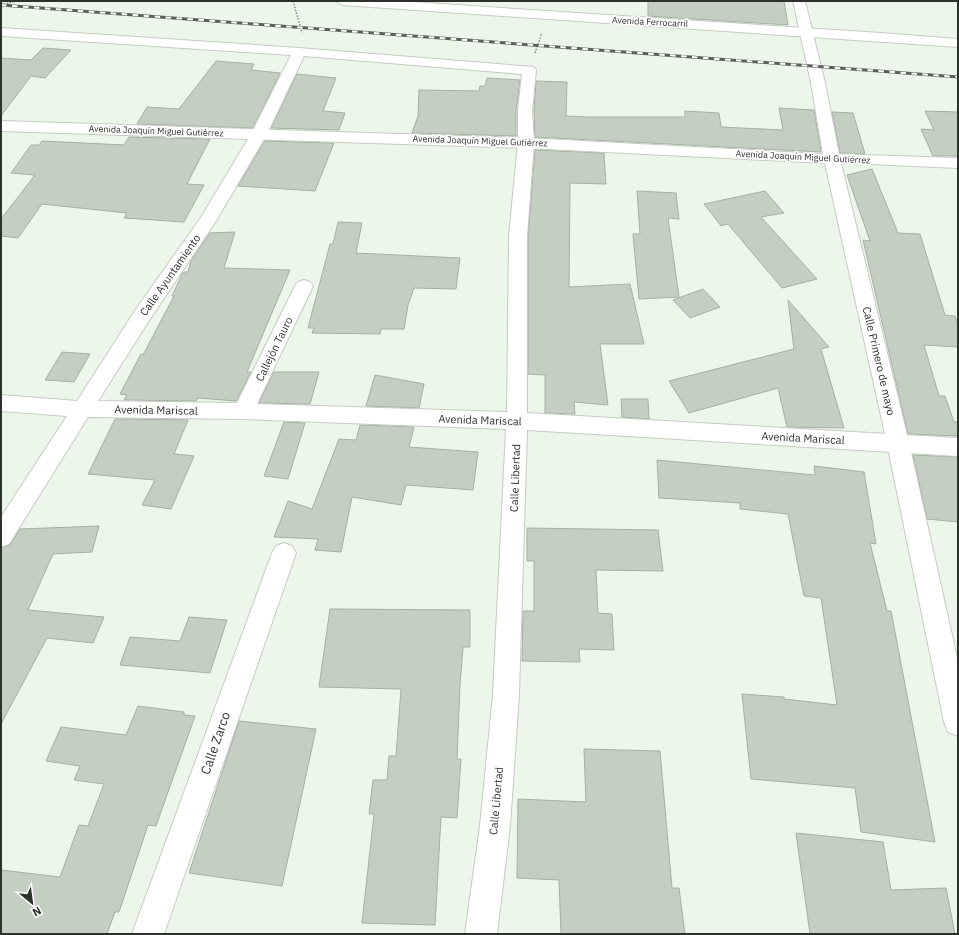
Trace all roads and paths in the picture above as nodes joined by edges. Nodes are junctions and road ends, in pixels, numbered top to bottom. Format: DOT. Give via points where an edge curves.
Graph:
graph roads {
  1 [pos="16,1"];
  2 [pos="294,1"];
  3 [pos="342,1"];
  4 [pos="552,1"];
  5 [pos="799,1"];
  6 [pos="1,5"];
  7 [pos="549,16"];
  8 [pos="805,30"];
  9 [pos="1,32"];
  10 [pos="958,43"];
  11 [pos="299,52"];
  12 [pos="529,70"];
  13 [pos="1,126"];
  14 [pos="259,134"];
  15 [pos="526,143"];
  16 [pos="832,159"];
  17 [pos="958,162"];
  18 [pos="304,286"];
  19 [pos="1,403"];
  20 [pos="82,409"];
  21 [pos="243,411"];
  22 [pos="517,421"];
  23 [pos="898,443"];
  24 [pos="958,447"];
  25 [pos="1,537"];
  26 [pos="284,553"];
  27 [pos="958,722"];
  28 [pos="148,934"];
  29 [pos="481,934"];
  1 -- 6 [label="path"];
  2 -- 11 [label="path" via="304,40"];
  3 -- 7 [label="street, Avenida Ferrocarril"];
  4 -- 7 [label="street"];
  5 -- 8 [label="street, Calle Primero de mayo"];
  7 -- 8 [label="street, Avenida Ferrocarril"];
  7 -- 12 [label="path"];
  8 -- 10 [label="street, Avenida Ferrocarril"];
  8 -- 16 [label="street, Calle Primero de mayo"];
  9 -- 11 [label="street"];
  11 -- 12 [label="street"];
  11 -- 14 [label="street, Calle Ayuntamiento"];
  12 -- 15 [label="street, Calle Libertad" via="525,111"];
  13 -- 14 [label="street, Avenida Joaquín Miguel Gutiérrez"];
  14 -- 15 [label="street, Avenida Joaquín Miguel Gutiérrez"];
  14 -- 20 [label="street, Calle Ayuntamiento" via="208,221 143,314"];
  15 -- 16 [label="street, Avenida Joaquín Miguel Gutiérrez"];
  15 -- 22 [label="street, Calle Libertad" via="518,236"];
  16 -- 17 [label="street, Avenida Joaquín Miguel Gutiérrez"];
  16 -- 23 [label="street, Calle Primero de mayo"];
  18 -- 21 [label="street, Callejón Tauro"];
  19 -- 20 [label="street, Avenida Mariscal"];
  20 -- 21 [label="street, Avenida Mariscal"];
  20 -- 25 [label="street, Calle Ayuntamiento"];
  21 -- 22 [label="street, Avenida Mariscal"];
  22 -- 23 [label="street, Avenida Mariscal"];
  22 -- 29 [label="street, Calle Libertad" via="506,694 495,826"];
  23 -- 24 [label="street, Avenida Mariscal"];
  23 -- 27 [label="street, Calle Primero de mayo"];
  26 -- 28 [label="street, Calle Zarco"];
}
